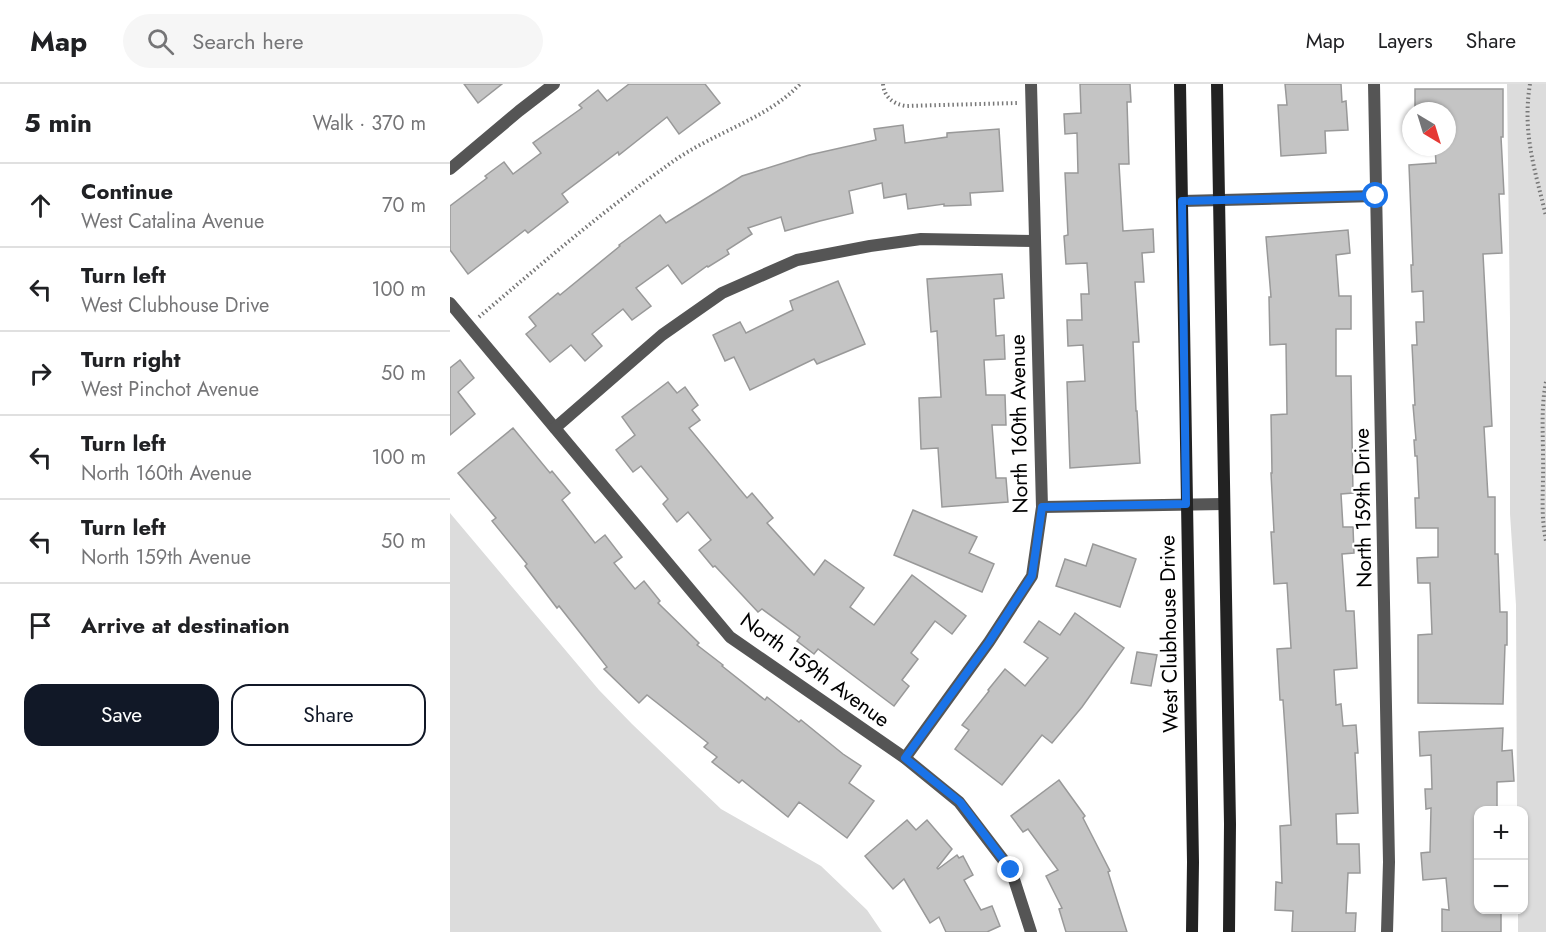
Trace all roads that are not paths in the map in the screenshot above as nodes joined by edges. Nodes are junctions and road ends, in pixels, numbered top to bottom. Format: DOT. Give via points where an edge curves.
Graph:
graph roads {
  1 [pos="554,84"];
  2 [pos="1031,84"];
  3 [pos="1180,84"];
  4 [pos="1217,84"];
  5 [pos="1374,84"];
  6 [pos="450,169"];
  7 [pos="1376,196"];
  8 [pos="1219,199"];
  9 [pos="1182,201"];
  10 [pos="1035,241"];
  11 [pos="450,303"];
  12 [pos="555,428"];
  13 [pos="1186,504"];
  14 [pos="1224,504"];
  15 [pos="1042,507"];
  16 [pos="905,758"];
  17 [pos="1031,932"];
  18 [pos="1192,932"];
  19 [pos="1228,932"];
  20 [pos="1387,932"];
  1 -- 6 [label="street"];
  2 -- 10 [label="street, North 160th Avenue"];
  3 -- 9 [label="street, West Clubhouse Drive"];
  4 -- 8 [label="street"];
  5 -- 7 [label="street, North 159th Drive"];
  7 -- 8 [label="street"];
  7 -- 20 [label="street, North 159th Drive" via="1389,862"];
  8 -- 9 [label="street"];
  8 -- 14 [label="street"];
  9 -- 13 [label="street, West Clubhouse Drive"];
  10 -- 12 [label="street" via="921,239 797,261 722,293 662,335"];
  10 -- 15 [label="street, North 160th Avenue"];
  11 -- 12 [label="street, North 159th Avenue"];
  12 -- 16 [label="street, North 159th Avenue" via="730,637"];
  13 -- 14 [label="street"];
  13 -- 15 [label="street"];
  13 -- 18 [label="street, West Clubhouse Drive"];
  14 -- 19 [label="street" via="1230,824"];
  15 -- 16 [label="street, North 160th Avenue" via="1032,576"];
  16 -- 17 [label="street, North 159th Avenue" via="960,802 1011,870"];
}
